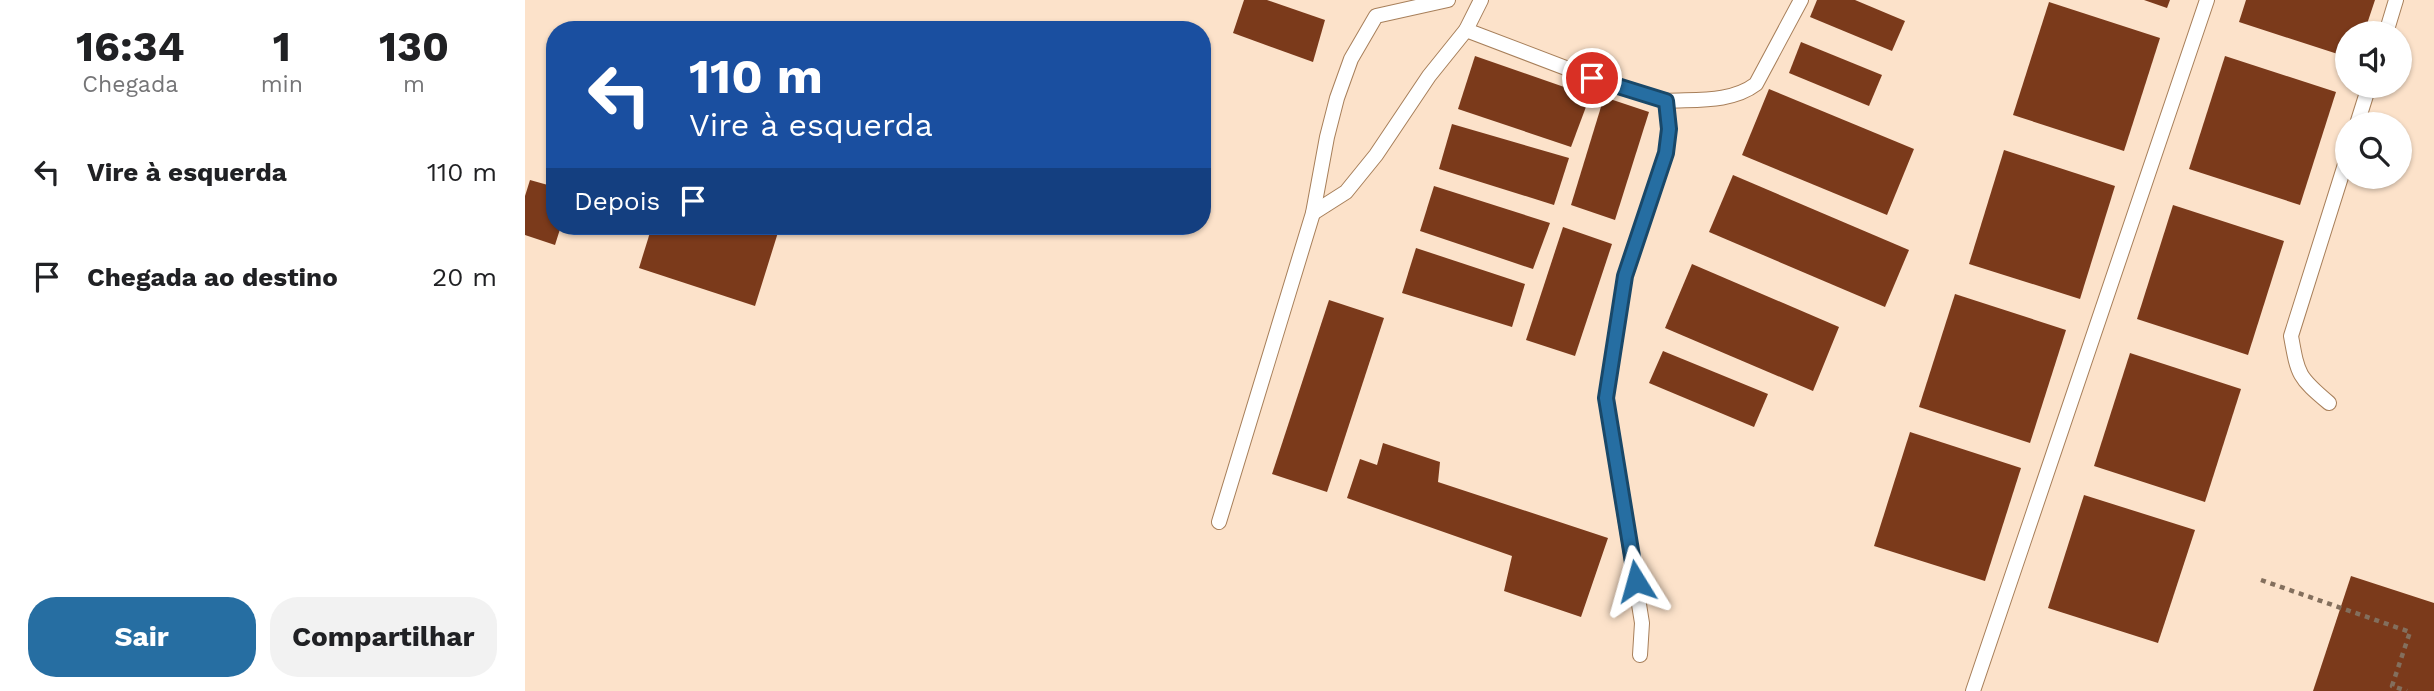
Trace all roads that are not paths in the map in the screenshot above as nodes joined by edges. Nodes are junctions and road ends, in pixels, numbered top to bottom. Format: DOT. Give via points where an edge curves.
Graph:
graph roads {
  1 [pos="1448,0"];
  2 [pos="1481,0"];
  3 [pos="1801,0"];
  4 [pos="2207,0"];
  5 [pos="2396,0"];
  6 [pos="2390,21"];
  7 [pos="1466,30"];
  8 [pos="1666,101"];
  9 [pos="2337,189"];
  10 [pos="1313,213"];
  11 [pos="2329,403"];
  12 [pos="1219,522"];
  13 [pos="1640,655"];
  14 [pos="1973,691"];
  1 -- 10 [label="lane" via="1376,16 1351,59 1338,98"];
  2 -- 7 [label="lane"];
  3 -- 8 [label="lane" via="1756,84 1727,98"];
  4 -- 14 [label="lane"];
  5 -- 6 [label="lane"];
  7 -- 8 [label="lane" via="1579,74"];
  7 -- 10 [label="lane" via="1346,192"];
  8 -- 13 [label="lane" via="1666,153 1625,276 1606,398 1643,623"];
  9 -- 11 [label="lane" via="2291,336 2304,382"];
  10 -- 12 [label="lane"];
}
